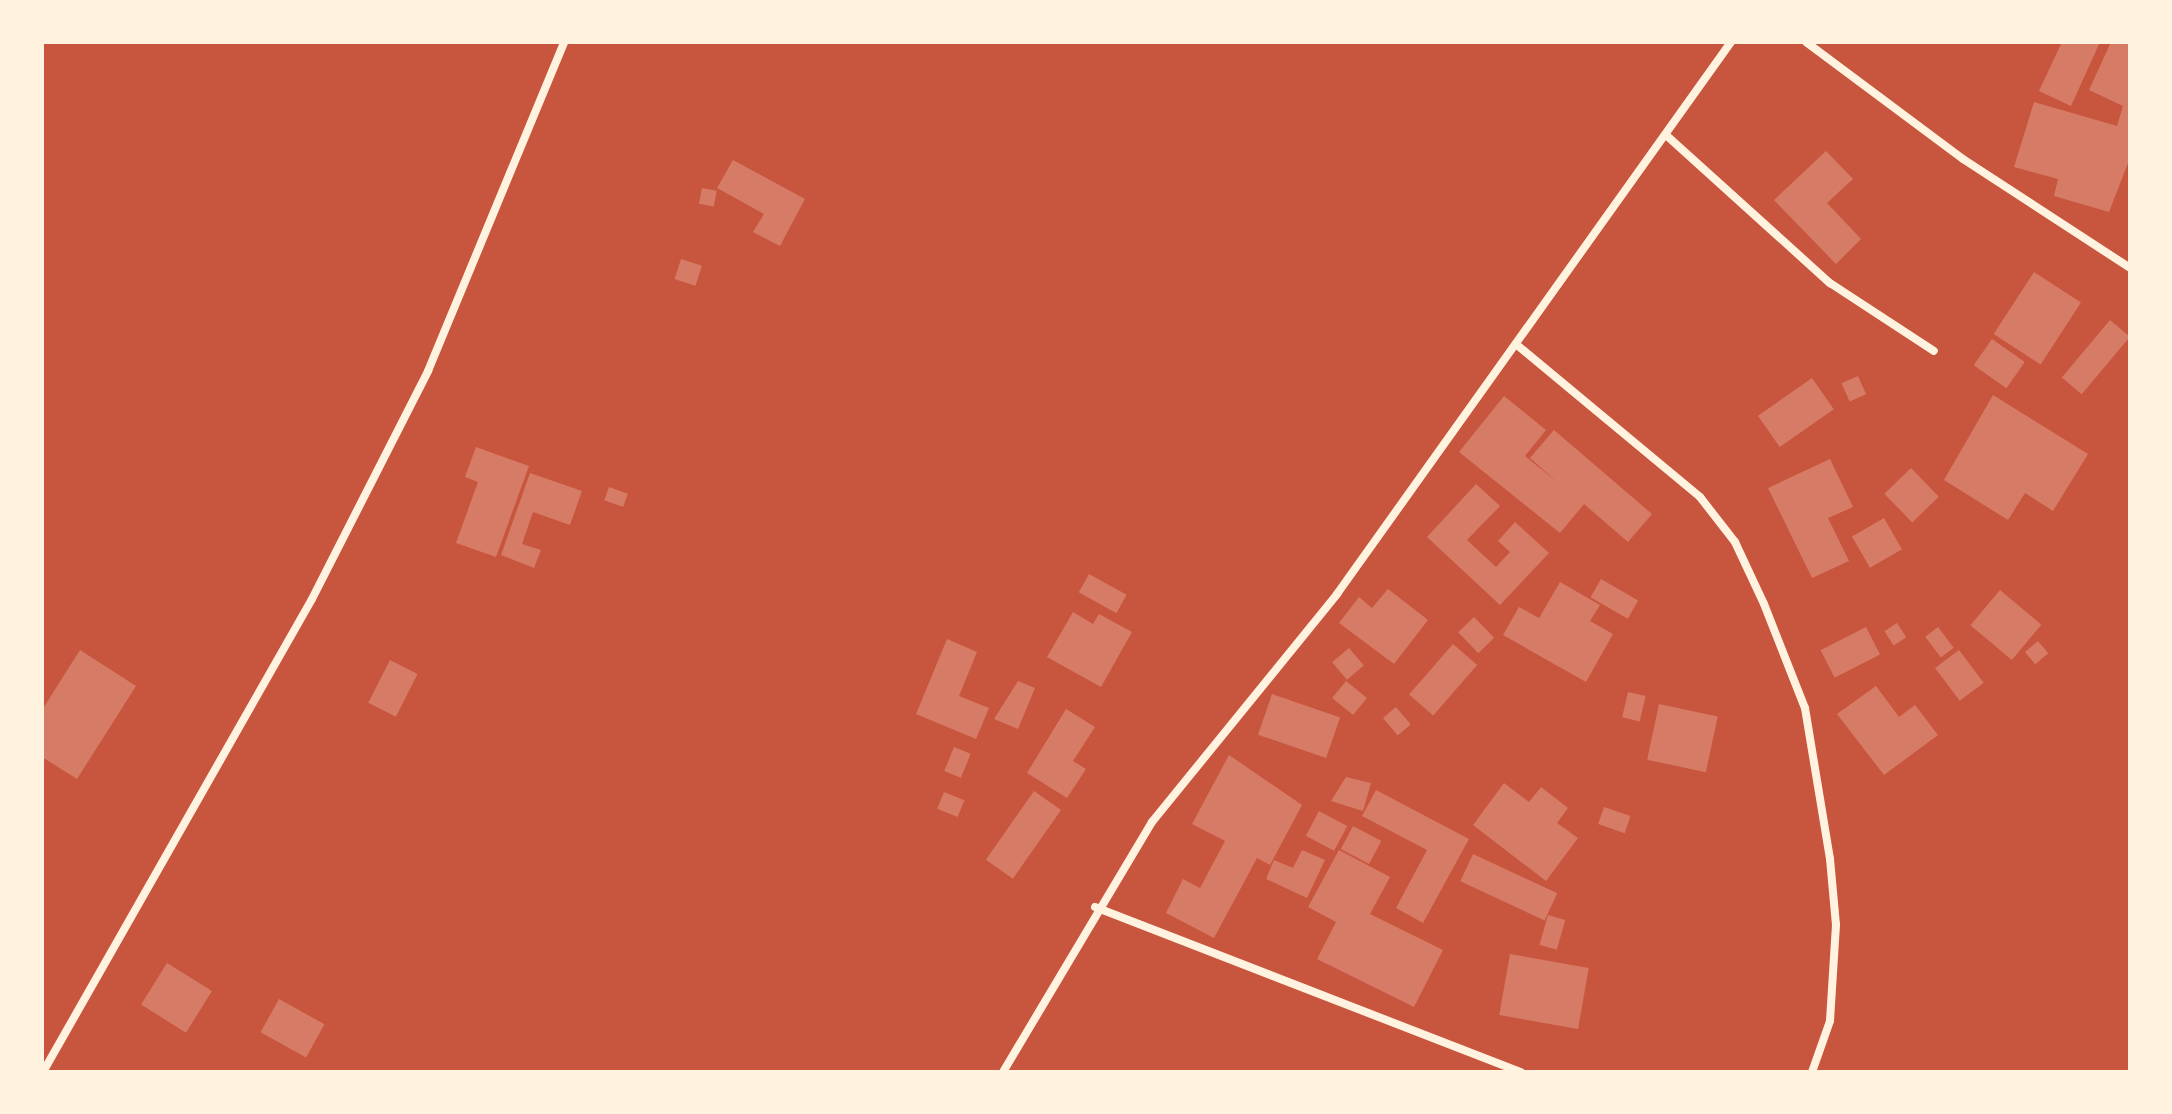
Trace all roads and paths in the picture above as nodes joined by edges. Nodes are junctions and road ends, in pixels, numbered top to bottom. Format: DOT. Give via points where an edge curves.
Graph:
graph roads {
  1 [pos="564,42"];
  2 [pos="1731,42"];
  3 [pos="1806,42"];
  4 [pos="1666,135"];
  5 [pos="2130,268"];
  6 [pos="1517,345"];
  7 [pos="1934,351"];
  8 [pos="1095,907"];
  9 [pos="43,1072"];
  10 [pos="1003,1072"];
  11 [pos="1521,1072"];
  12 [pos="1812,1072"];
  1 -- 9 [label="street" via="406,413 312,599"];
  2 -- 4 [label="street"];
  3 -- 5 [label="street" via="1987,176"];
  4 -- 6 [label="street"];
  4 -- 7 [label="street" via="1830,283"];
  6 -- 8 [label="street" via="1337,594 1152,822"];
  6 -- 12 [label="street" via="1700,497 1735,542 1764,604 1805,708 1830,859 1836,925 1830,1021"];
  8 -- 10 [label="street"];
  8 -- 11 [label="street"];
}
